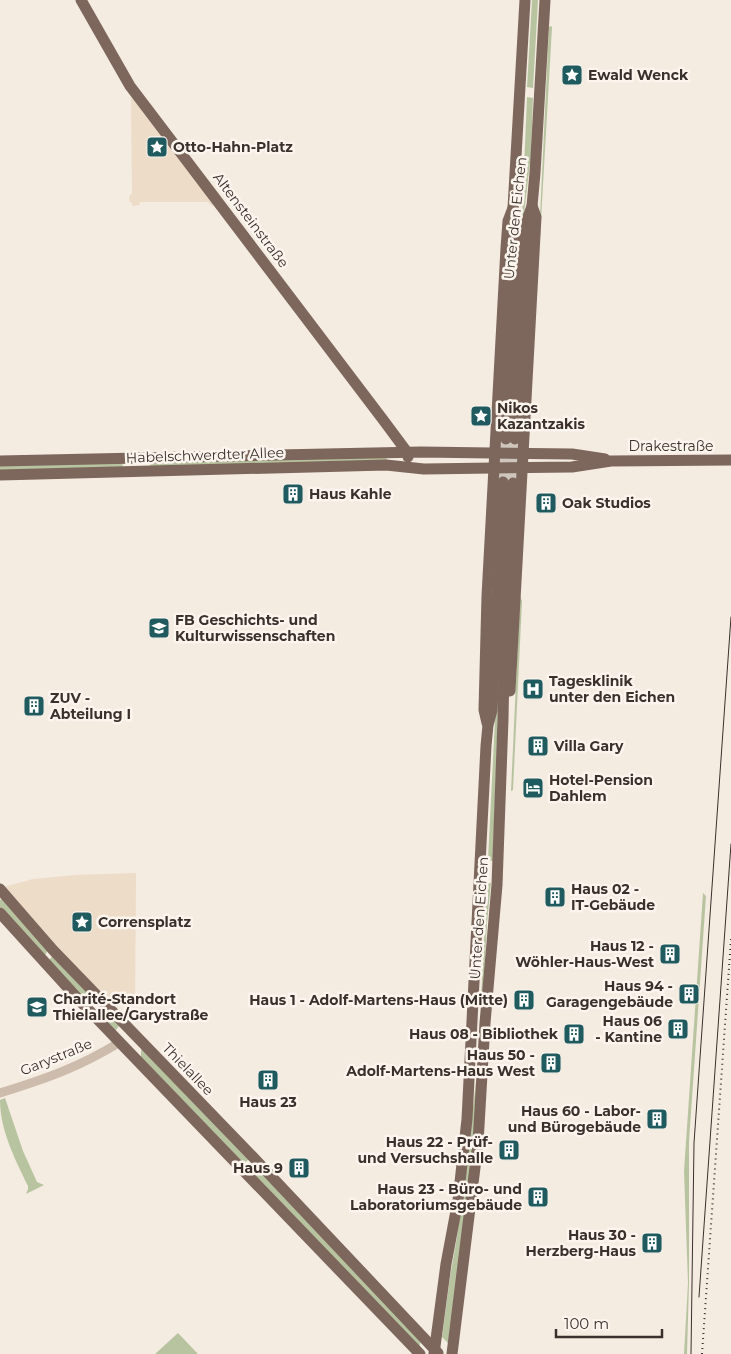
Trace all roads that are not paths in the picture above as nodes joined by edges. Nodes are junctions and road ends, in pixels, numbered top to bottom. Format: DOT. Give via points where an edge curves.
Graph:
graph roads {
  1 [pos="81,0"];
  2 [pos="525,0"];
  3 [pos="544,0"];
  4 [pos="532,206"];
  5 [pos="513,208"];
  6 [pos="407,452"];
  7 [pos="494,453"];
  8 [pos="524,453"];
  9 [pos="731,460"];
  10 [pos="0,461"];
  11 [pos="611,461"];
  12 [pos="410,467"];
  13 [pos="494,467"];
  14 [pos="523,467"];
  15 [pos="0,475"];
  16 [pos="503,719"];
  17 [pos="488,725"];
  18 [pos="0,889"];
  19 [pos="0,913"];
  20 [pos="105,1004"];
  21 [pos="84,1005"];
  22 [pos="132,1032"];
  23 [pos="120,1042"];
  24 [pos="469,1077"];
  25 [pos="483,1077"];
  26 [pos="0,1093"];
  27 [pos="254,1158"];
  28 [pos="242,1169"];
  29 [pos="436,1352"];
  30 [pos="420,1354"];
  31 [pos="452,1354"];
  1 -- 6 [label="main road, Altensteinstraße" via="130,86"];
  2 -- 5 [label="main road, Unter den Eichen"];
  3 -- 4 [label="main road, Unter den Eichen"];
  4 -- 5 [label="main road, Unter den Eichen" via="527,220 510,439 517,219"];
  4 -- 8 [label="main road" via="536,217"];
  5 -- 7 [label="main road" via="508,221"];
  6 -- 7 [label="main road, Habelschwerdter Allee"];
  6 -- 10 [label="main road, Habelschwerdter Allee"];
  6 -- 12 [label="main road"];
  7 -- 8 [label="main road, Habelschwerdter Allee"];
  7 -- 13 [label="main road"];
  8 -- 11 [label="main road, Drakestraße" via="581,454"];
  8 -- 14 [label="main road"];
  9 -- 11 [label="main road, Drakestraße"];
  11 -- 14 [label="main road, Drakestraße" via="572,467"];
  12 -- 13 [label="main road, Habelschwerdter Allee"];
  12 -- 15 [label="main road, Habelschwerdter Allee"];
  13 -- 14 [label="main road, Drakestraße"];
  13 -- 17 [label="main road" via="484,710"];
  14 -- 16 [label="main road" via="510,694"];
  16 -- 17 [label="main road, Unter den Eichen" via="508,482 492,710"];
  16 -- 25 [label="main road, Unter den Eichen" via="498,864"];
  17 -- 24 [label="main road, Unter den Eichen"];
  18 -- 20 [label="main road, Thielallee"];
  19 -- 21 [label="main road"];
  20 -- 21 [label="main road"];
  20 -- 22 [label="main road, Thielallee"];
  21 -- 23 [label="main road"];
  22 -- 23 [label="main road"];
  22 -- 27 [label="main road, Thielallee"];
  23 -- 26 [label="street, Garystraße" via="72,1069"];
  23 -- 28 [label="main road"];
  24 -- 25 [label="main road"];
  24 -- 29 [label="main road, Unter den Eichen" via="468,1119"];
  25 -- 31 [label="main road, Unter den Eichen"];
  27 -- 28 [label="main road"];
  27 -- 29 [label="main road, Thielallee"];
  28 -- 30 [label="main road"];
}
